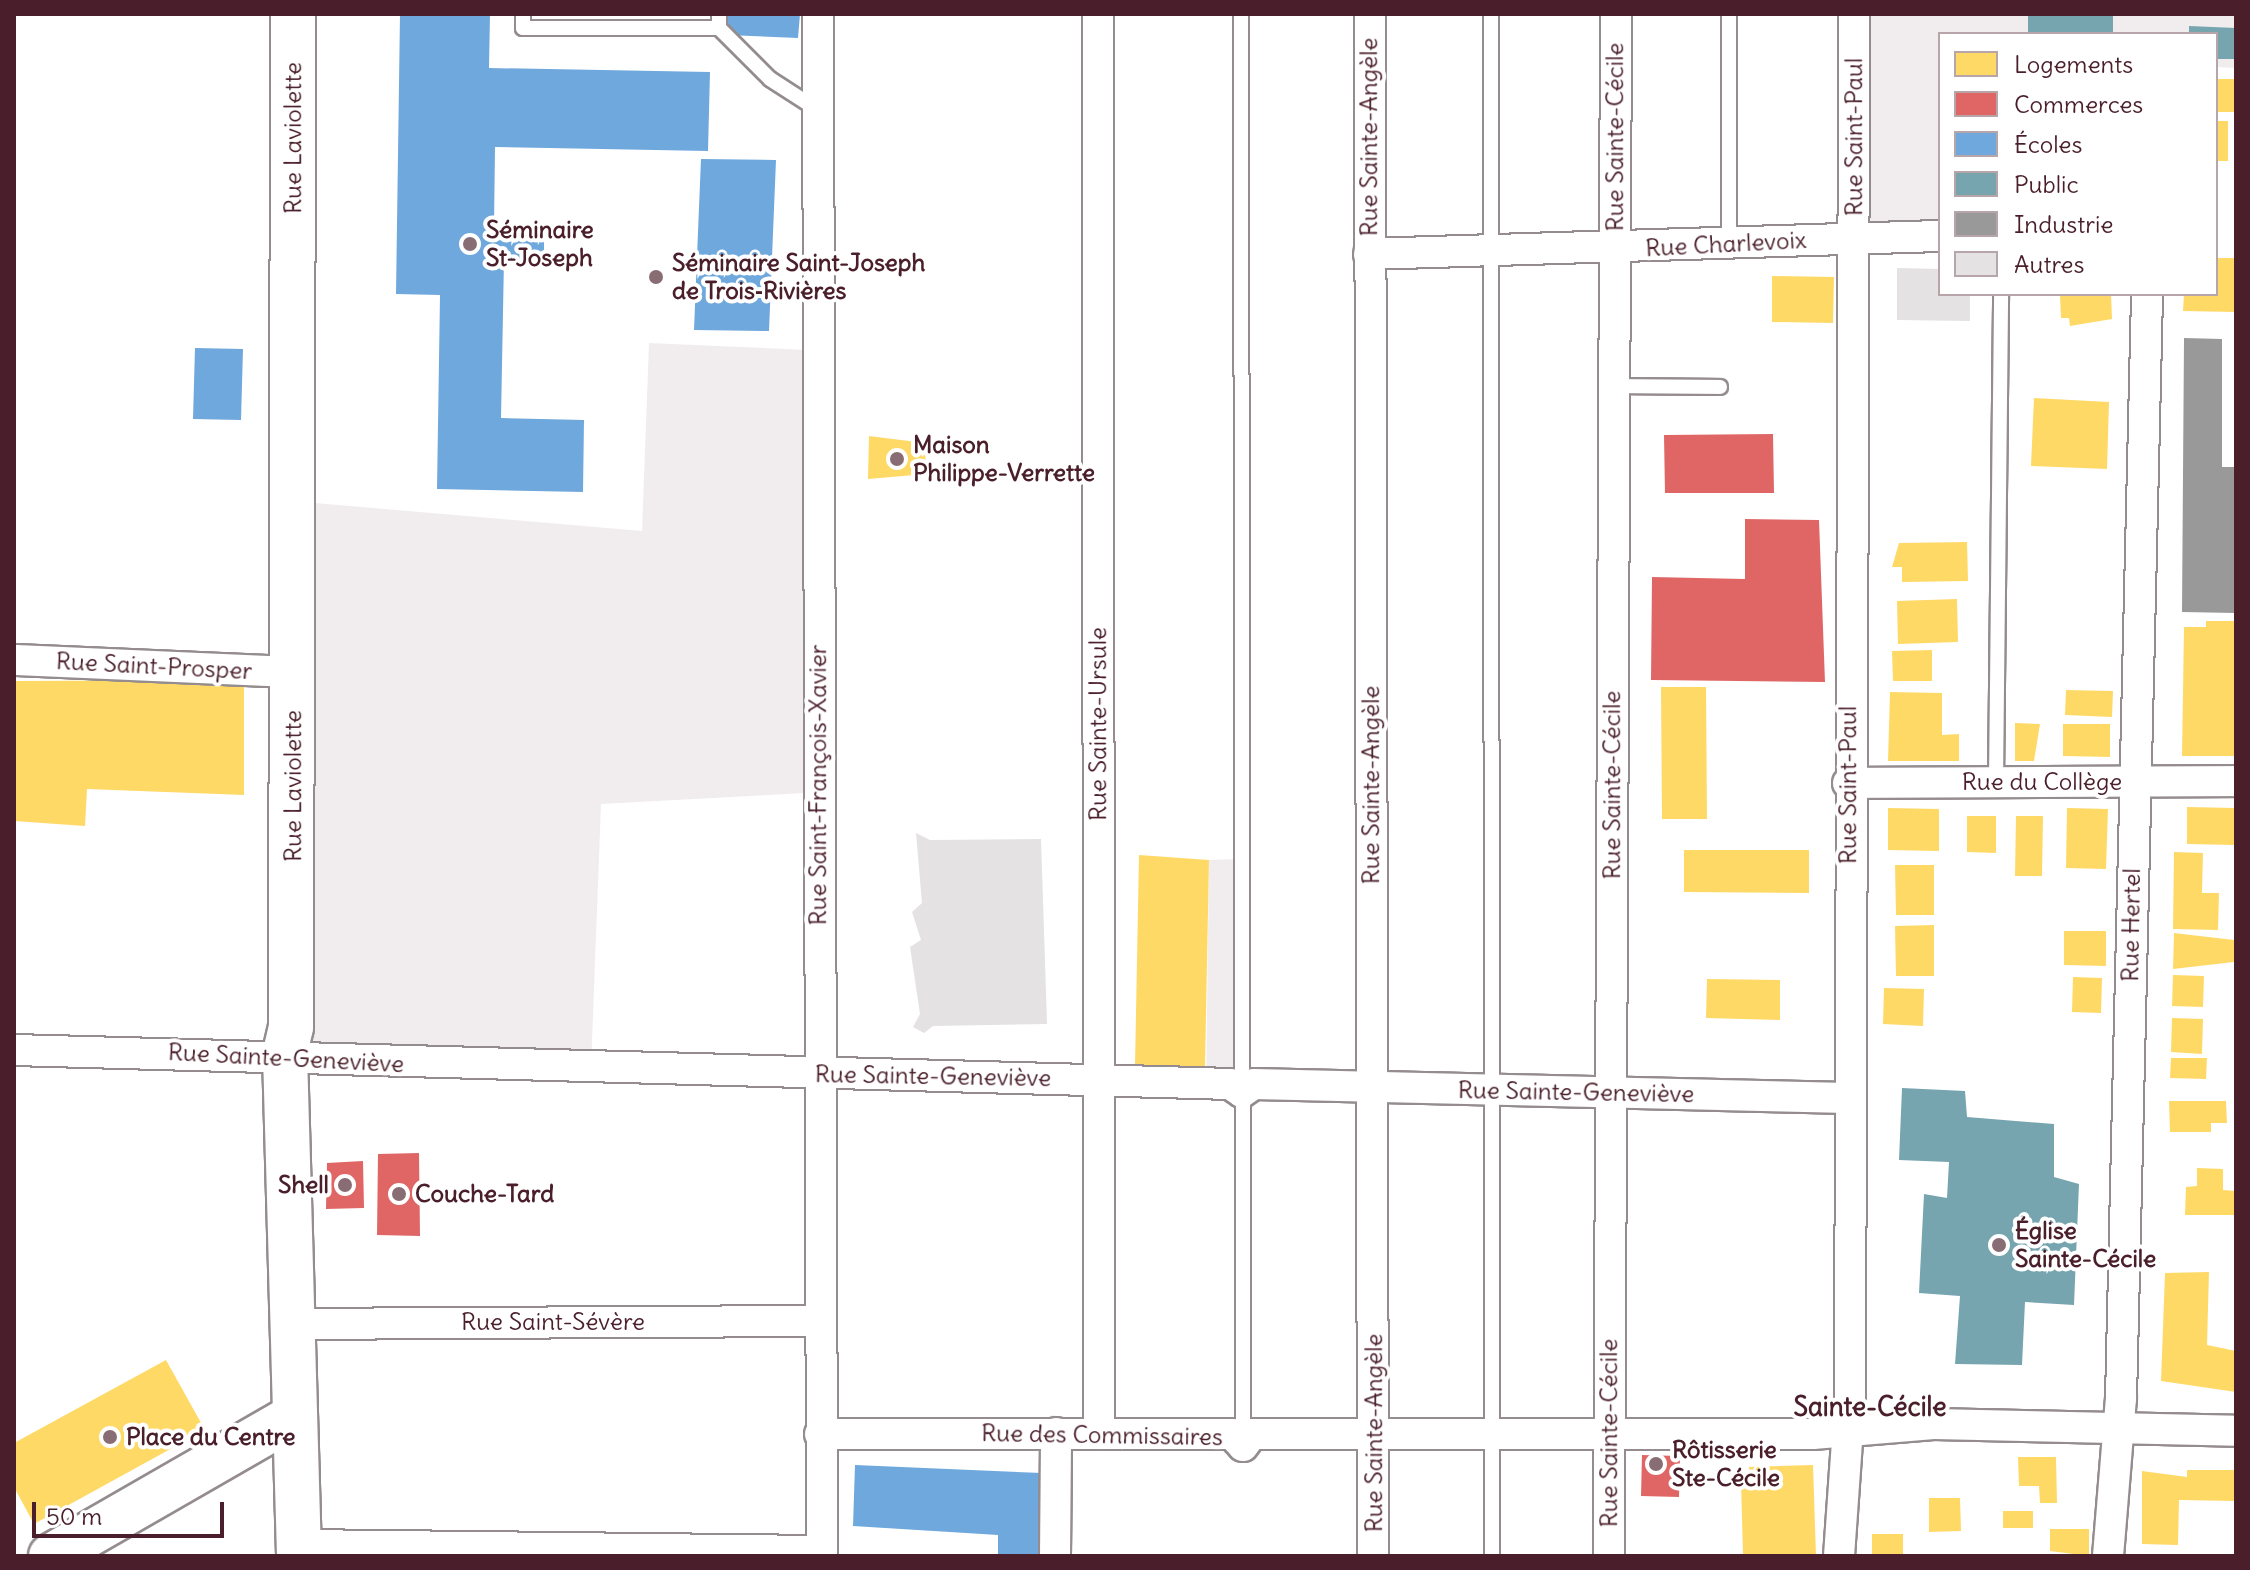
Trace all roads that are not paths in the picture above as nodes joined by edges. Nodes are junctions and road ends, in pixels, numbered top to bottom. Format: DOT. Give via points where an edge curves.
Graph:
graph roads {
  1 [pos="293,14"];
  2 [pos="523,14"];
  3 [pos="818,14"];
  4 [pos="1098,14"];
  5 [pos="1241,14"];
  6 [pos="1370,14"];
  7 [pos="1491,14"];
  8 [pos="1616,14"];
  9 [pos="1729,14"];
  10 [pos="1854,14"];
  11 [pos="719,21"];
  12 [pos="818,110"];
  13 [pos="1938,236"];
  14 [pos="1853,239"];
  15 [pos="1729,244"];
  16 [pos="1615,249"];
  17 [pos="1491,253"];
  18 [pos="1369,254"];
  19 [pos="2001,296"];
  20 [pos="2147,296"];
  21 [pos="1614,386"];
  22 [pos="1720,387"];
  23 [pos="14,660"];
  24 [pos="293,672"];
  25 [pos="2134,781"];
  26 [pos="2236,781"];
  27 [pos="1996,782"];
  28 [pos="1848,783"];
  29 [pos="14,1050"];
  30 [pos="285,1054"];
  31 [pos="818,1073"];
  32 [pos="1098,1080"];
  33 [pos="1372,1088"];
  34 [pos="1491,1090"];
  35 [pos="1242,1092"];
  36 [pos="1611,1093"];
  37 [pos="1848,1098"];
  38 [pos="817,1321"];
  39 [pos="289,1324"];
  40 [pos="294,1416"];
  41 [pos="2116,1428"];
  42 [pos="2236,1431"];
  43 [pos="1846,1432"];
  44 [pos="1056,1433"];
  45 [pos="1099,1433"];
  46 [pos="820,1434"];
  47 [pos="1374,1434"];
  48 [pos="1494,1434"];
  49 [pos="1610,1434"];
  50 [pos="1243,1446"];
  51 [pos="299,1550"];
  52 [pos="822,1553"];
  53 [pos="51,1556"];
  54 [pos="1055,1556"];
  55 [pos="1373,1556"];
  56 [pos="1492,1556"];
  57 [pos="1609,1556"];
  58 [pos="1839,1556"];
  59 [pos="2108,1556"];
  1 -- 24 [label="main road, Rue Laviolette"];
  2 -- 11 [label="lane" via="523,28"];
  3 -- 12 [label="street, Rue Saint-François-Xavier"];
  4 -- 32 [label="street, Rue Sainte-Ursule"];
  5 -- 35 [label="lane"];
  6 -- 18 [label="street, Rue Sainte-Angèle"];
  7 -- 17 [label="lane"];
  8 -- 16 [label="street, Rue Sainte-Cécile"];
  9 -- 15 [label="lane"];
  10 -- 14 [label="street, Rue Saint-Paul"];
  11 -- 12 [label="lane" via="770,79"];
  12 -- 31 [label="street, Rue Saint-François-Xavier"];
  13 -- 14 [label="street, Rue Charlevoix"];
  14 -- 15 [label="street, Rue Charlevoix"];
  14 -- 28 [label="street, Rue Saint-Paul"];
  15 -- 16 [label="street, Rue Charlevoix"];
  16 -- 17 [label="street, Rue Charlevoix"];
  16 -- 21 [label="street, Rue Sainte-Cécile"];
  17 -- 18 [label="street, Rue Charlevoix"];
  17 -- 34 [label="lane"];
  18 -- 33 [label="street, Rue Sainte-Angèle"];
  19 -- 27 [label="lane"];
  20 -- 25 [label="street, Rue Hertel"];
  21 -- 22 [label="lane"];
  21 -- 36 [label="street, Rue Sainte-Cécile"];
  23 -- 24 [label="street, Rue Saint-Prosper"];
  24 -- 30 [label="main road, Rue Laviolette"];
  25 -- 26 [label="street, Rue du Collège"];
  25 -- 27 [label="street, Rue du Collège"];
  25 -- 41 [label="street, Rue Hertel"];
  27 -- 28 [label="street, Rue du Collège"];
  28 -- 37 [label="street, Rue Saint-Paul"];
  29 -- 30 [label="street, Rue Sainte-Geneviève"];
  30 -- 31 [label="street, Rue Sainte-Geneviève" via="341,1062"];
  30 -- 39 [label="main road, Rue Laviolette"];
  31 -- 32 [label="street, Rue Sainte-Geneviève"];
  31 -- 38 [label="street, Rue Saint-François-Xavier"];
  32 -- 35 [label="street, Rue Sainte-Geneviève" via="1230,1084"];
  32 -- 45 [label="street, Rue Sainte-Ursule"];
  33 -- 34 [label="street, Rue Sainte-Geneviève"];
  33 -- 35 [label="street, Rue Sainte-Geneviève" via="1254,1084"];
  33 -- 47 [label="street, Rue Sainte-Angèle"];
  34 -- 36 [label="street, Rue Sainte-Geneviève"];
  34 -- 48 [label="lane"];
  35 -- 50 [label="lane"];
  36 -- 37 [label="street, Rue Sainte-Geneviève"];
  36 -- 49 [label="street, Rue Sainte-Cécile"];
  37 -- 43 [label="street, Rue Saint-Paul"];
  38 -- 39 [label="street, Rue Saint-Sévère"];
  38 -- 46 [label="street, Rue Saint-François-Xavier"];
  39 -- 40 [label="main road, Rue Laviolette"];
  40 -- 51 [label="main road, Rue Laviolette"];
  40 -- 53 [label="main road"];
  41 -- 42 [label="street, Rue des Commissaires"];
  41 -- 43 [label="street, Rue des Commissaires" via="1934,1424"];
  41 -- 59 [label="street, Rue Hertel"];
  43 -- 49 [label="street, Rue des Commissaires"];
  43 -- 58 [label="street, Rue Saint-Paul"];
  44 -- 45 [label="street, Rue des Commissaires"];
  44 -- 46 [label="street, Rue des Commissaires"];
  44 -- 54 [label="street"];
  45 -- 50 [label="street, Rue des Commissaires" via="1232,1434"];
  46 -- 52 [label="street, Rue Saint-François-Xavier"];
  47 -- 48 [label="street, Rue des Commissaires"];
  47 -- 50 [label="street, Rue des Commissaires" via="1252,1434"];
  47 -- 55 [label="street, Rue Sainte-Angèle"];
  48 -- 49 [label="street, Rue des Commissaires"];
  48 -- 56 [label="lane"];
  49 -- 57 [label="street, Rue Sainte-Cécile"];
  51 -- 52 [label="street"];
}
